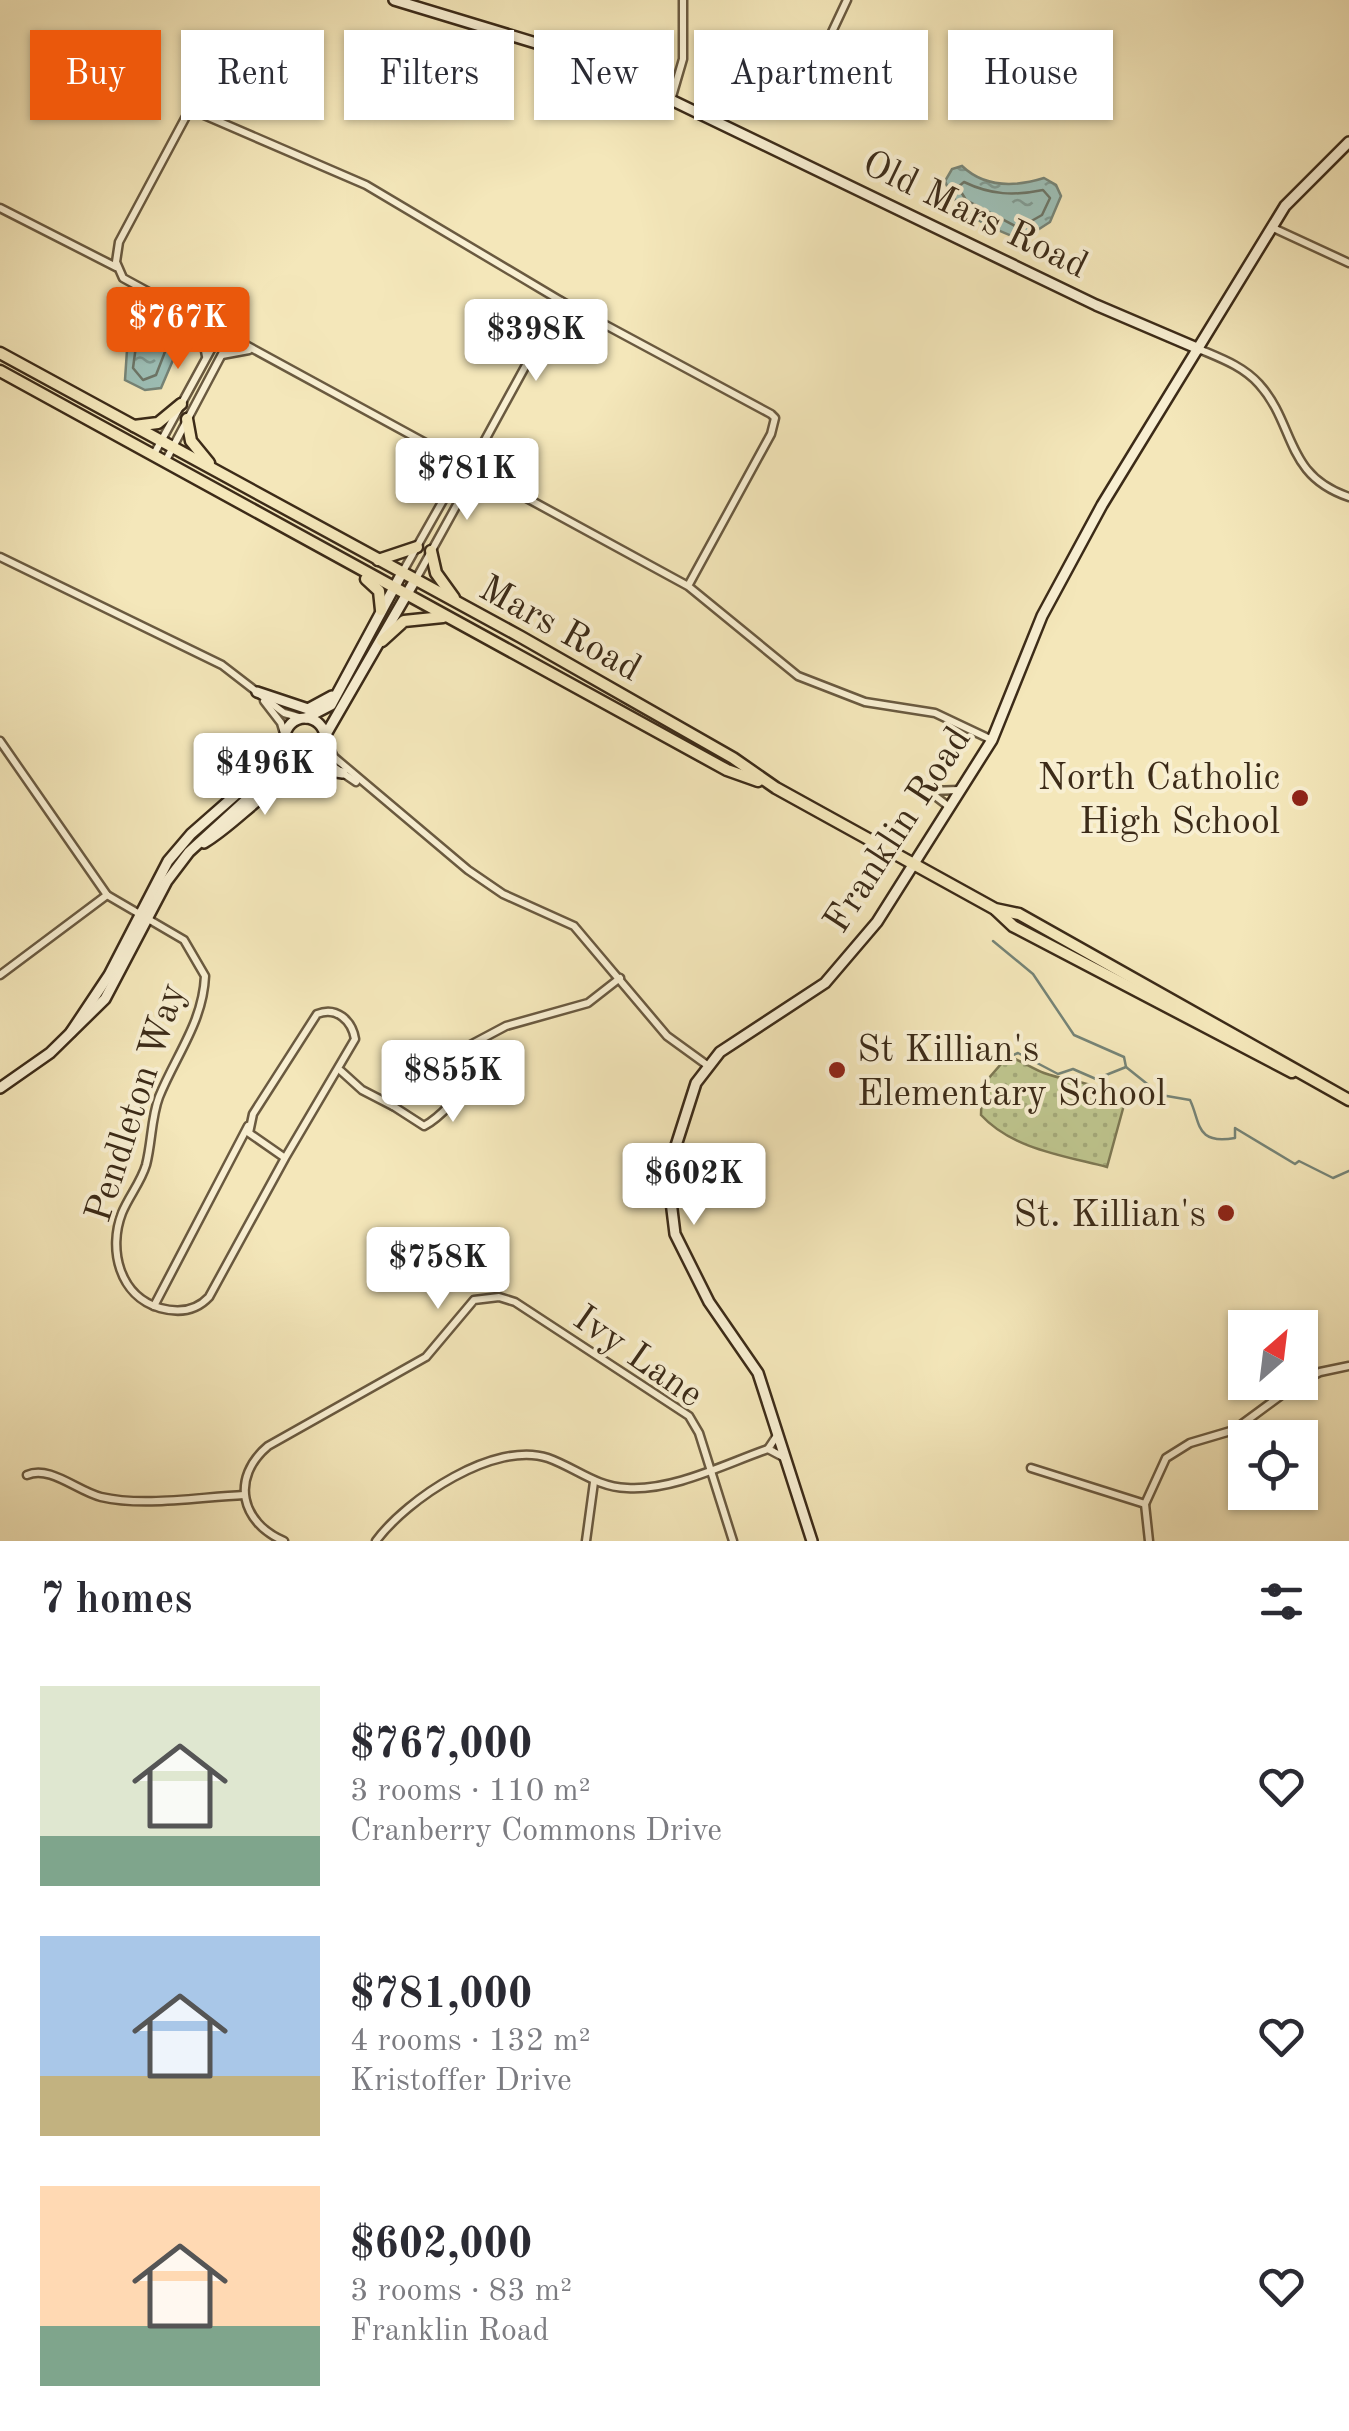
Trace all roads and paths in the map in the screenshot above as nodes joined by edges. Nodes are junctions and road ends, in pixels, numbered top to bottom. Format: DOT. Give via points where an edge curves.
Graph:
graph roads {
  1 [pos="394,0"];
  2 [pos="683,0"];
  3 [pos="848,0"];
  4 [pos="833,30"];
  5 [pos="534,41"];
  6 [pos="674,90"];
  7 [pos="674,101"];
  8 [pos="1349,142"];
  9 [pos="0,208"];
  10 [pos="1271,228"];
  11 [pos="1349,263"];
  12 [pos="118,268"];
  13 [pos="561,300"];
  14 [pos="196,320"];
  15 [pos="220,333"];
  16 [pos="230,338"];
  17 [pos="1198,349"];
  18 [pos="253,351"];
  19 [pos="0,352"];
  20 [pos="221,355"];
  21 [pos="206,359"];
  22 [pos="0,371"];
  23 [pos="181,404"];
  24 [pos="187,420"];
  25 [pos="132,426"];
  26 [pos="167,444"];
  27 [pos="436,450"];
  28 [pos="478,451"];
  29 [pos="159,459"];
  30 [pos="463,465"];
  31 [pos="217,471"];
  32 [pos="475,472"];
  33 [pos="497,484"];
  34 [pos="463,493"];
  35 [pos="446,495"];
  36 [pos="1349,497"];
  37 [pos="281,524"];
  38 [pos="417,547"];
  39 [pos="431,551"];
  40 [pos="0,557"];
  41 [pos="378,560"];
  42 [pos="402,573"];
  43 [pos="415,580"];
  44 [pos="688,586"];
  45 [pos="394,588"];
  46 [pos="407,595"];
  47 [pos="458,603"];
  48 [pos="381,610"];
  49 [pos="449,618"];
  50 [pos="382,641"];
  51 [pos="338,690"];
  52 [pos="258,692"];
  53 [pos="304,718"];
  54 [pos="285,738"];
  55 [pos="326,738"];
  56 [pos="992,740"];
  57 [pos="0,741"];
  58 [pos="307,758"];
  59 [pos="344,773"];
  60 [pos="773,787"];
  61 [pos="959,790"];
  62 [pos="244,796"];
  63 [pos="378,797"];
  64 [pos="948,806"];
  65 [pos="189,852"];
  66 [pos="912,863"];
  67 [pos="107,895"];
  68 [pos="144,916"];
  69 [pos="0,975"];
  70 [pos="620,978"];
  71 [pos="456,1053"];
  72 [pos="707,1066"];
  73 [pos="341,1070"];
  74 [pos="0,1088"];
  75 [pos="1349,1100"];
  76 [pos="394,1106"];
  77 [pos="248,1125"];
  78 [pos="285,1158"];
  79 [pos="154,1306"];
  80 [pos="1349,1366"];
  81 [pos="1318,1373"];
  82 [pos="1275,1400"];
  83 [pos="779,1434"];
  84 [pos="768,1450"];
  85 [pos="787,1459"];
  86 [pos="1031,1468"];
  87 [pos="712,1469"];
  88 [pos="27,1475"];
  89 [pos="594,1482"];
  90 [pos="244,1496"];
  91 [pos="1144,1504"];
  92 [pos="284,1541"];
  93 [pos="376,1541"];
  94 [pos="586,1541"];
  95 [pos="733,1541"];
  96 [pos="812,1541"];
  97 [pos="1149,1541"];
  1 -- 5 [label="street, Old Mars Road"];
  2 -- 6 [label="street" via="683,59"];
  3 -- 4 [label="street"];
  7 -- 17 [label="street, Old Mars Road"];
  8 -- 10 [label="street, Franklin Road" via="1301,186"];
  9 -- 12 [label="street"];
  10 -- 11 [label="street"];
  10 -- 17 [label="street, Franklin Road"];
  12 -- 13 [label="street" via="120,242 190,109 366,185"];
  12 -- 14 [label="street" via="128,282"];
  13 -- 28 [label="street"];
  13 -- 44 [label="street" via="775,418"];
  14 -- 15 [label="street"];
  14 -- 21 [label="street"];
  15 -- 16 [label="street"];
  15 -- 16 [label="street" via="237,313"];
  15 -- 21 [label="street"];
  16 -- 18 [label="street"];
  16 -- 20 [label="street"];
  17 -- 36 [label="street" via="1258,383 1300,462"];
  17 -- 56 [label="street, Franklin Road" via="1062,576"];
  18 -- 20 [label="street"];
  18 -- 27 [label="street"];
  19 -- 25 [label="main road, Mars Road"];
  20 -- 24 [label="street"];
  21 -- 23 [label="street"];
  22 -- 29 [label="main road, Mars Road"];
  23 -- 25 [label="main road" via="158,423"];
  23 -- 26 [label="street"];
  24 -- 26 [label="street"];
  24 -- 31 [label="main road" via="190,441"];
  25 -- 26 [label="main road, Mars Road"];
  26 -- 29 [label="street"];
  26 -- 29 [label="street"];
  26 -- 31 [label="main road, Mars Road"];
  27 -- 30 [label="street"];
  27 -- 35 [label="street" via="446,468"];
  28 -- 30 [label="street"];
  28 -- 32 [label="street"];
  29 -- 37 [label="main road, Mars Road"];
  30 -- 32 [label="street"];
  30 -- 35 [label="street"];
  31 -- 41 [label="main road, Mars Road"];
  32 -- 33 [label="street"];
  32 -- 34 [label="street"];
  33 -- 34 [label="street"];
  33 -- 44 [label="street"];
  34 -- 39 [label="street"];
  35 -- 38 [label="street"];
  37 -- 45 [label="main road, Mars Road"];
  37 -- 48 [label="main road" via="371,582"];
  38 -- 41 [label="main road"];
  38 -- 42 [label="street"];
  39 -- 43 [label="street"];
  39 -- 47 [label="main road" via="436,574"];
  40 -- 52 [label="street" via="222,665"];
  41 -- 42 [label="main road, Mars Road"];
  42 -- 43 [label="main road, Mars Road"];
  42 -- 45 [label="street"];
  43 -- 46 [label="street"];
  43 -- 47 [label="main road, Mars Road"];
  44 -- 56 [label="street" via="798,676 865,702 936,713"];
  45 -- 46 [label="main road, Mars Road"];
  45 -- 48 [label="street"];
  46 -- 49 [label="main road, Mars Road"];
  46 -- 50 [label="street"];
  47 -- 60 [label="main road, Mars Road"];
  48 -- 51 [label="street"];
  49 -- 50 [label="main road" via="413,618"];
  49 -- 60 [label="main road, Mars Road" via="727,770"];
  50 -- 55 [label="street"];
  51 -- 52 [label="street" via="308,709"];
  51 -- 53 [label="street" via="328,709"];
  52 -- 53 [label="street" via="284,713"];
  52 -- 54 [label="street"];
  53 -- 54 [label="street" via="291,723"];
  53 -- 55 [label="street" via="321,725"];
  54 -- 58 [label="street" via="294,755"];
  54 -- 62 [label="street"];
  55 -- 58 [label="street" via="320,752"];
  55 -- 63 [label="street" via="334,757"];
  56 -- 61 [label="street, Franklin Road"];
  57 -- 67 [label="street"];
  58 -- 59 [label="street"];
  58 -- 62 [label="street" via="286,764"];
  59 -- 63 [label="street"];
  59 -- 65 [label="street" via="293,776"];
  60 -- 66 [label="main road, Mars Road"];
  61 -- 64 [label="street, Franklin Road"];
  61 -- 64 [label="street" via="928,791"];
  62 -- 65 [label="street"];
  62 -- 68 [label="street" via="178,848"];
  63 -- 70 [label="street" via="503,894 574,926"];
  64 -- 66 [label="street, Franklin Road"];
  65 -- 68 [label="street"];
  66 -- 72 [label="street, Franklin Road" via="877,922 835,973"];
  66 -- 75 [label="main road, Mars Road" via="995,909 1019,914"];
  67 -- 68 [label="street"];
  67 -- 69 [label="street"];
  68 -- 74 [label="street" via="113,988 69,1034"];
  68 -- 79 [label="street, Pendleton Way" via="184,940 206,976 194,1026 155,1108 146,1168 118,1230 121,1273"];
  70 -- 71 [label="street" via="588,1003 506,1026"];
  70 -- 72 [label="street" via="667,1036"];
  71 -- 76 [label="street" via="412,1076"];
  71 -- 76 [label="street" via="466,1083 434,1120 424,1126"];
  72 -- 83 [label="street" via="673,1155 670,1209 684,1257 758,1373"];
  73 -- 76 [label="street"];
  73 -- 77 [label="street" via="356,1039 354,1028 325,1011 271,1080"];
  73 -- 78 [label="street"];
  77 -- 78 [label="street" via="255,1138"];
  77 -- 79 [label="street"];
  78 -- 79 [label="street" via="209,1297 189,1310"];
  80 -- 81 [label="street"];
  82 -- 91 [label="street" via="1234,1430 1190,1442 1166,1458"];
  83 -- 84 [label="street"];
  83 -- 85 [label="street"];
  84 -- 85 [label="street"];
  84 -- 87 [label="street"];
  85 -- 96 [label="street"];
  86 -- 91 [label="street"];
  87 -- 89 [label="street" via="646,1487"];
  87 -- 90 [label="street, Ivy Lane" via="689,1416 515,1302 482,1297 463,1309 426,1358 262,1451 249,1470"];
  87 -- 95 [label="street"];
  88 -- 90 [label="street" via="45,1472 113,1499"];
  89 -- 93 [label="street" via="537,1455 499,1456 406,1509"];
  89 -- 94 [label="street"];
  90 -- 92 [label="street" via="256,1524"];
  91 -- 97 [label="street"];
}
